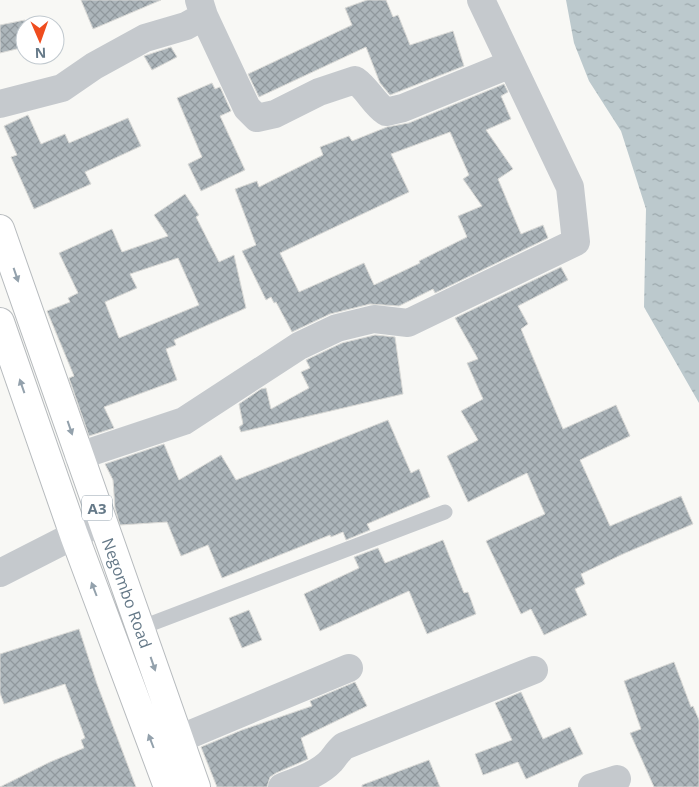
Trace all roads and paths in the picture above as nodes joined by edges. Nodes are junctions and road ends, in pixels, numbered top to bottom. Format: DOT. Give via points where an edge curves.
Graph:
graph roads {
  1 [pos="481,0"];
  2 [pos="202,8"];
  3 [pos="511,64"];
  4 [pos="0,104"];
  5 [pos="0,229"];
  6 [pos="0,322"];
  7 [pos="80,456"];
  8 [pos="444,512"];
  9 [pos="102,521"];
  10 [pos="74,535"];
  11 [pos="0,573"];
  12 [pos="140,628"];
  13 [pos="349,668"];
  14 [pos="534,670"];
  15 [pos="179,739"];
  16 [pos="617,779"];
  17 [pos="168,787"];
  18 [pos="196,787"];
  19 [pos="282,787"];
  20 [pos="592,787"];
  1 -- 3 [label="street"];
  2 -- 3 [label="street" via="247,108 257,118 275,114 319,92 355,80 386,112"];
  2 -- 4 [label="street" via="186,26 145,38 62,88"];
  3 -- 7 [label="street" via="570,187 576,242 408,323 374,318 336,328 299,346 184,421"];
  5 -- 7 [label="highway, Negombo Road / A3, one-way"];
  10 -- 6 [label="highway, Negombo Road / A3, one-way"];
  7 -- 9 [label="highway, Negombo Road / A3"];
  8 -- 12 [label="lane"];
  9 -- 10 [label="street"];
  9 -- 12 [label="highway, Negombo Road / A3"];
  10 -- 11 [label="street"];
  17 -- 10 [label="highway, Negombo Road / A3, one-way"];
  12 -- 15 [label="highway, Negombo Road / A3, one-way"];
  13 -- 15 [label="street"];
  14 -- 19 [label="street" via="344,746 322,768"];
  15 -- 18 [label="highway, Negombo Road / A3"];
  16 -- 20 [label="street"];
}
